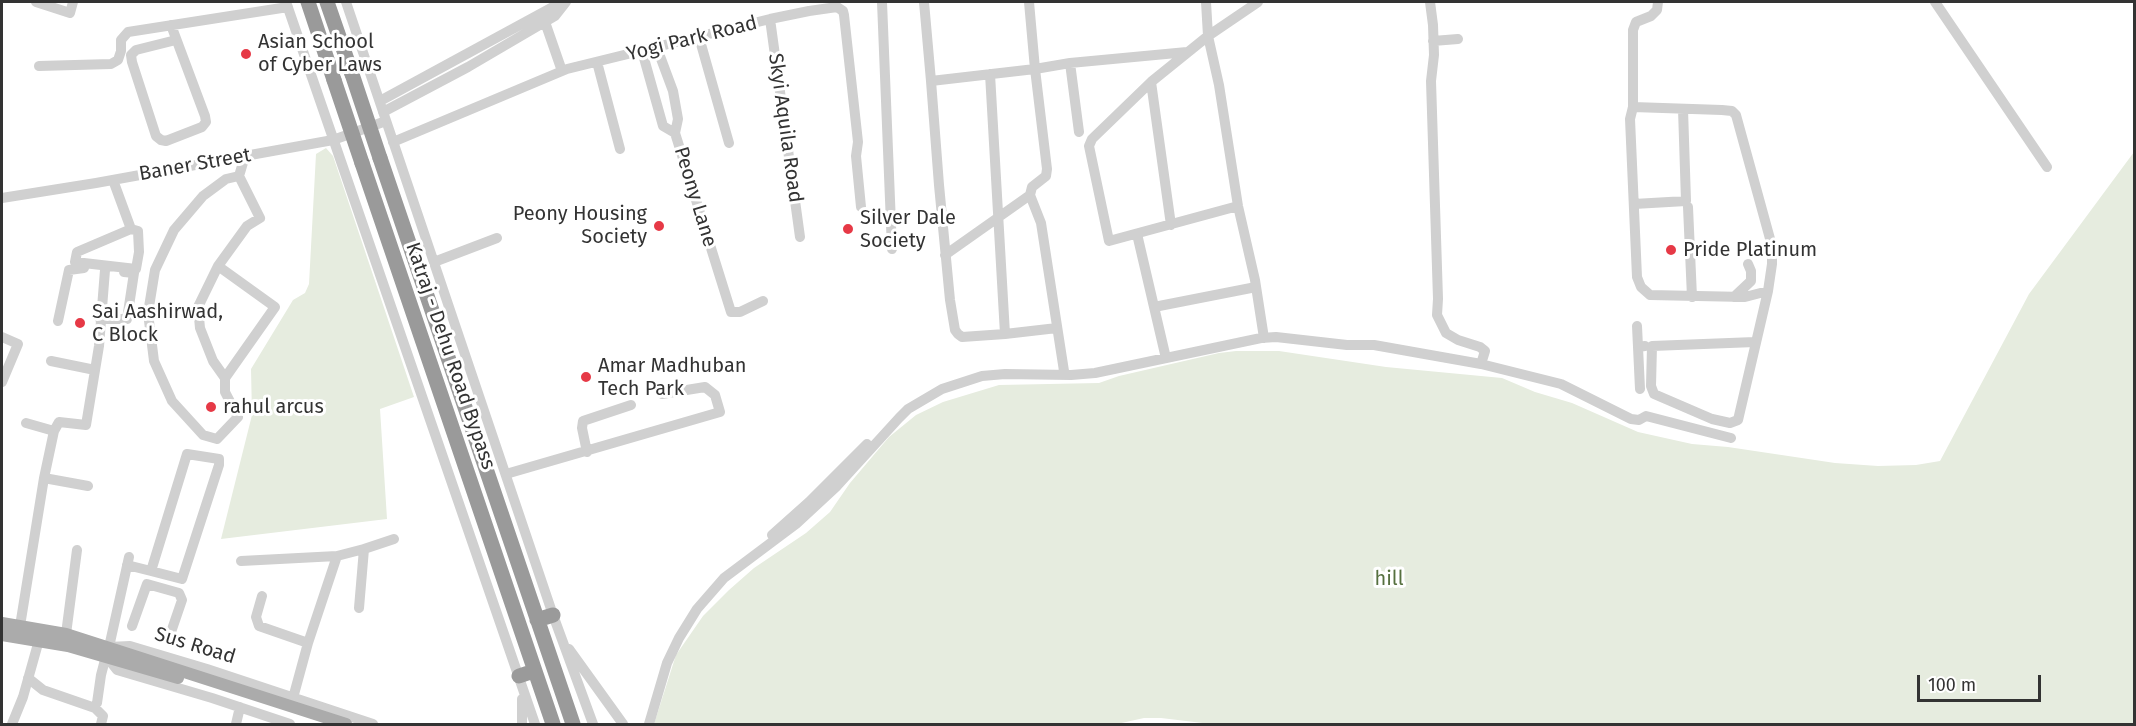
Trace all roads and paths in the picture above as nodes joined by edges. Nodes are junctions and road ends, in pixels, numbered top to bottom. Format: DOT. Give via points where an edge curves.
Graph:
graph roads {
  1 [pos="36,2"];
  2 [pos="73,2"];
  3 [pos="308,2"];
  4 [pos="327,2"];
  5 [pos="346,2"];
  6 [pos="564,2"];
  7 [pos="882,2"];
  8 [pos="924,2"];
  9 [pos="1029,2"];
  10 [pos="1206,2"];
  11 [pos="1258,2"];
  12 [pos="1430,2"];
  13 [pos="1658,2"];
  14 [pos="1935,2"];
  15 [pos="287,4"];
  16 [pos="770,19"];
  17 [pos="545,22"];
  18 [pos="171,26"];
  19 [pos="1208,36"];
  20 [pos="699,37"];
  21 [pos="1458,39"];
  22 [pos="176,40"];
  23 [pos="1433,41"];
  24 [pos="657,48"];
  25 [pos="642,51"];
  26 [pos="1187,52"];
  27 [pos="597,62"];
  28 [pos="1071,63"];
  29 [pos="39,66"];
  30 [pos="1035,69"];
  31 [pos="562,71"];
  32 [pos="990,74"];
  33 [pos="931,81"];
  34 [pos="1151,82"];
  35 [pos="380,101"];
  36 [pos="1633,108"];
  37 [pos="1683,109"];
  38 [pos="385,117"];
  39 [pos="1079,132"];
  40 [pos="675,133"];
  41 [pos="333,140"];
  42 [pos="393,142"];
  43 [pos="729,143"];
  44 [pos="620,149"];
  45 [pos="245,156"];
  46 [pos="2047,166"];
  47 [pos="239,176"];
  48 [pos="113,180"];
  49 [pos="1030,195"];
  50 [pos="2,198"];
  51 [pos="1634,204"];
  52 [pos="1238,206"];
  53 [pos="861,207"];
  54 [pos="1688,207"];
  55 [pos="998,219"];
  56 [pos="1171,225"];
  57 [pos="131,229"];
  58 [pos="1137,234"];
  59 [pos="800,237"];
  60 [pos="497,238"];
  61 [pos="892,249"];
  62 [pos="945,255"];
  63 [pos="434,262"];
  64 [pos="1748,264"];
  65 [pos="218,266"];
  66 [pos="105,270"];
  67 [pos="1256,286"];
  68 [pos="1768,291"];
  69 [pos="1692,297"];
  70 [pos="1734,297"];
  71 [pos="763,301"];
  72 [pos="1154,307"];
  73 [pos="100,319"];
  74 [pos="58,321"];
  75 [pos="1637,326"];
  76 [pos="1057,328"];
  77 [pos="1005,334"];
  78 [pos="2,337"];
  79 [pos="1262,338"];
  80 [pos="1755,342"];
  81 [pos="1652,346"];
  82 [pos="1638,347"];
  83 [pos="1165,354"];
  84 [pos="51,361"];
  85 [pos="1481,364"];
  86 [pos="95,370"];
  87 [pos="1064,371"];
  88 [pos="225,378"];
  89 [pos="2,382"];
  90 [pos="1640,389"];
  91 [pos="662,394"];
  92 [pos="631,405"];
  93 [pos="26,423"];
  94 [pos="54,431"];
  95 [pos="1731,438"];
  96 [pos="587,452"];
  97 [pos="506,474"];
  98 [pos="44,478"];
  99 [pos="88,486"];
  100 [pos="394,538"];
  101 [pos="364,549"];
  102 [pos="77,550"];
  103 [pos="760,552"];
  104 [pos="337,556"];
  105 [pos="242,561"];
  106 [pos="151,571"];
  107 [pos="262,596"];
  108 [pos="118,608"];
  109 [pos="359,608"];
  110 [pos="137,613"];
  111 [pos="553,615"];
  112 [pos="537,620"];
  113 [pos="2,623"];
  114 [pos="20,626"];
  115 [pos="132,626"];
  116 [pos="66,634"];
  117 [pos="2,635"];
  118 [pos="169,638"];
  119 [pos="39,640"];
  120 [pos="564,642"];
  121 [pos="308,643"];
  122 [pos="107,652"];
  123 [pos="534,671"];
  124 [pos="28,678"];
  125 [pos="520,683"];
  126 [pos="293,698"];
  127 [pos="97,703"];
  128 [pos="240,707"];
  129 [pos="12,724"];
  130 [pos="101,724"];
  131 [pos="236,724"];
  132 [pos="290,724"];
  133 [pos="320,724"];
  134 [pos="346,724"];
  135 [pos="373,724"];
  136 [pos="522,724"];
  137 [pos="535,724"];
  138 [pos="553,724"];
  139 [pos="573,724"];
  140 [pos="592,724"];
  141 [pos="623,724"];
  142 [pos="649,724"];
  1 -- 2 [label="street" via="69,13"];
  3 -- 123 [label="highway, Katraj - Dehu Road Bypass, bridge"];
  4 -- 112 [label="highway, Katraj - Dehu Road Bypass, bridge"];
  5 -- 35 [label="street"];
  6 -- 17 [label="street, Baner Street" via="555,16"];
  6 -- 35 [label="street"];
  7 -- 61 [label="street"];
  8 -- 33 [label="street"];
  9 -- 30 [label="street"];
  10 -- 19 [label="street"];
  11 -- 19 [label="street"];
  12 -- 23 [label="street"];
  13 -- 36 [label="street" via="1657,10 1636,22 1633,30"];
  14 -- 46 [label="street"];
  15 -- 18 [label="street"];
  15 -- 41 [label="street"];
  16 -- 20 [label="street, Yogi Park Road"];
  16 -- 53 [label="street, Yogi Park Road" via="809,10 837,7 843,11"];
  16 -- 59 [label="street, Skyi Aquila Road"];
  17 -- 31 [label="street"];
  17 -- 38 [label="street, Baner Street"];
  18 -- 22 [label="street"];
  18 -- 29 [label="street" via="128,32 122,40 122,51 111,64"];
  19 -- 26 [label="street"];
  19 -- 52 [label="street"];
  20 -- 24 [label="street, Yogi Park Road"];
  20 -- 43 [label="street"];
  21 -- 23 [label="street"];
  22 -- 22 [label="street" via="206,122 166,141 156,136 132,55 136,50"];
  23 -- 85 [label="street" via="1437,315 1446,333 1485,351"];
  24 -- 25 [label="street, Yogi Park Road"];
  24 -- 40 [label="street, Peony Lane" via="673,91 678,119"];
  25 -- 27 [label="street, Yogi Park Road"];
  25 -- 40 [label="street" via="663,126"];
  26 -- 28 [label="street"];
  26 -- 34 [label="street"];
  27 -- 31 [label="street, Yogi Park Road"];
  27 -- 44 [label="street"];
  28 -- 30 [label="street"];
  28 -- 39 [label="street"];
  30 -- 32 [label="street"];
  30 -- 49 [label="street" via="1047,169"];
  31 -- 42 [label="street, Yogi Park Road"];
  32 -- 33 [label="street"];
  32 -- 55 [label="street"];
  33 -- 62 [label="street"];
  34 -- 56 [label="street"];
  34 -- 58 [label="street" via="1089,146 1107,238 1114,241"];
  35 -- 38 [label="street"];
  36 -- 37 [label="street"];
  36 -- 51 [label="street" via="1630,119"];
  37 -- 51 [label="street" via="1686,201"];
  37 -- 68 [label="street" via="1732,111 1736,115 1772,246"];
  38 -- 41 [label="street, Baner Street"];
  38 -- 42 [label="street"];
  40 -- 71 [label="street, Peony Lane" via="731,312"];
  41 -- 45 [label="street, Baner Street"];
  41 -- 125 [label="street"];
  42 -- 63 [label="street"];
  45 -- 47 [label="street"];
  45 -- 48 [label="street, Baner Street"];
  47 -- 65 [label="street" via="260,218 247,226"];
  47 -- 88 [label="street" via="225,179 203,196 174,230 155,270 148,313 154,361 172,401 203,435 217,440 238,417 225,392"];
  48 -- 50 [label="street, Baner Street"];
  48 -- 57 [label="street"];
  49 -- 55 [label="street"];
  49 -- 76 [label="street" via="1041,223"];
  51 -- 69 [label="street" via="1637,277 1641,287 1650,295"];
  52 -- 56 [label="street"];
  52 -- 67 [label="street"];
  54 -- 69 [label="street"];
  55 -- 62 [label="street"];
  55 -- 77 [label="street"];
  56 -- 58 [label="street"];
  57 -- 57 [label="street" via="77,252 75,262 136,269 138,231"];
  58 -- 72 [label="street"];
  60 -- 63 [label="street"];
  62 -- 77 [label="street" via="955,330 962,337"];
  63 -- 97 [label="street"];
  64 -- 70 [label="street" via="1750,281"];
  65 -- 88 [label="street" via="198,307 200,328 213,361"];
  65 -- 88 [label="street" via="275,307"];
  66 -- 73 [label="street"];
  66 -- 73 [label="street" via="134,273 127,319"];
  66 -- 74 [label="street" via="69,270"];
  67 -- 72 [label="street"];
  67 -- 79 [label="street"];
  68 -- 70 [label="street"];
  68 -- 80 [label="street"];
  69 -- 70 [label="street"];
  72 -- 83 [label="street"];
  73 -- 86 [label="street"];
  75 -- 82 [label="street"];
  76 -- 77 [label="street"];
  76 -- 87 [label="street"];
  78 -- 89 [label="street" via="18,344"];
  79 -- 83 [label="street" via="1256,334"];
  79 -- 85 [label="street" via="1374,345"];
  79 -- 103 [label="street" via="1095,373 982,376 942,389 898,418 837,486"];
  80 -- 81 [label="street"];
  80 -- 81 [label="street" via="1738,420 1731,423 1654,394"];
  81 -- 82 [label="street"];
  82 -- 90 [label="street"];
  83 -- 87 [label="street"];
  84 -- 86 [label="street"];
  85 -- 95 [label="street" via="1561,384 1631,419 1646,416"];
  86 -- 94 [label="street" via="86,424 59,422"];
  87 -- 103 [label="street" via="988,371 924,392 904,405 766,540"];
  91 -- 96 [label="street" via="705,387 715,395 720,412"];
  92 -- 96 [label="street" via="583,421"];
  93 -- 94 [label="street"];
  94 -- 98 [label="street"];
  96 -- 97 [label="street"];
  97 -- 111 [label="street"];
  98 -- 99 [label="street"];
  98 -- 114 [label="street"];
  100 -- 101 [label="street"];
  101 -- 104 [label="street"];
  101 -- 109 [label="street"];
  102 -- 116 [label="street"];
  103 -- 142 [label="street" via="724,578 697,609 667,663"];
  104 -- 105 [label="street"];
  104 -- 121 [label="street"];
  106 -- 106 [label="street" via="182,579 219,459 187,454"];
  106 -- 108 [label="street" via="128,561"];
  107 -- 121 [label="street" via="256,616 259,626"];
  108 -- 110 [label="street"];
  108 -- 122 [label="street"];
  110 -- 115 [label="street"];
  110 -- 118 [label="street" via="147,584 179,593 182,600"];
  111 -- 112 [label="highway"];
  111 -- 120 [label="street"];
  112 -- 139 [label="highway, Katraj - Dehu Road Bypass"];
  113 -- 114 [label="main road, Sus Road"];
  114 -- 116 [label="main road, Sus Road"];
  116 -- 122 [label="main road, Sus Road"];
  117 -- 119 [label="main road, Sus Road"];
  119 -- 122 [label="main road, Sus Road"];
  119 -- 124 [label="street"];
  120 -- 140 [label="street"];
  120 -- 141 [label="street"];
  121 -- 126 [label="street"];
  122 -- 126 [label="street, Sus Road" via="130,646"];
  122 -- 127 [label="street"];
  122 -- 128 [label="street, Sus Road" via="117,670"];
  122 -- 133 [label="main road"];
  122 -- 134 [label="main road"];
  123 -- 125 [label="highway"];
  123 -- 138 [label="highway, Katraj - Dehu Road Bypass"];
  124 -- 129 [label="street"];
  124 -- 130 [label="street" via="43,690 95,708 103,716"];
  125 -- 136 [label="street"];
  125 -- 137 [label="street"];
  126 -- 135 [label="street, Sus Road"];
  128 -- 131 [label="street"];
  128 -- 132 [label="street, Sus Road"];
}
